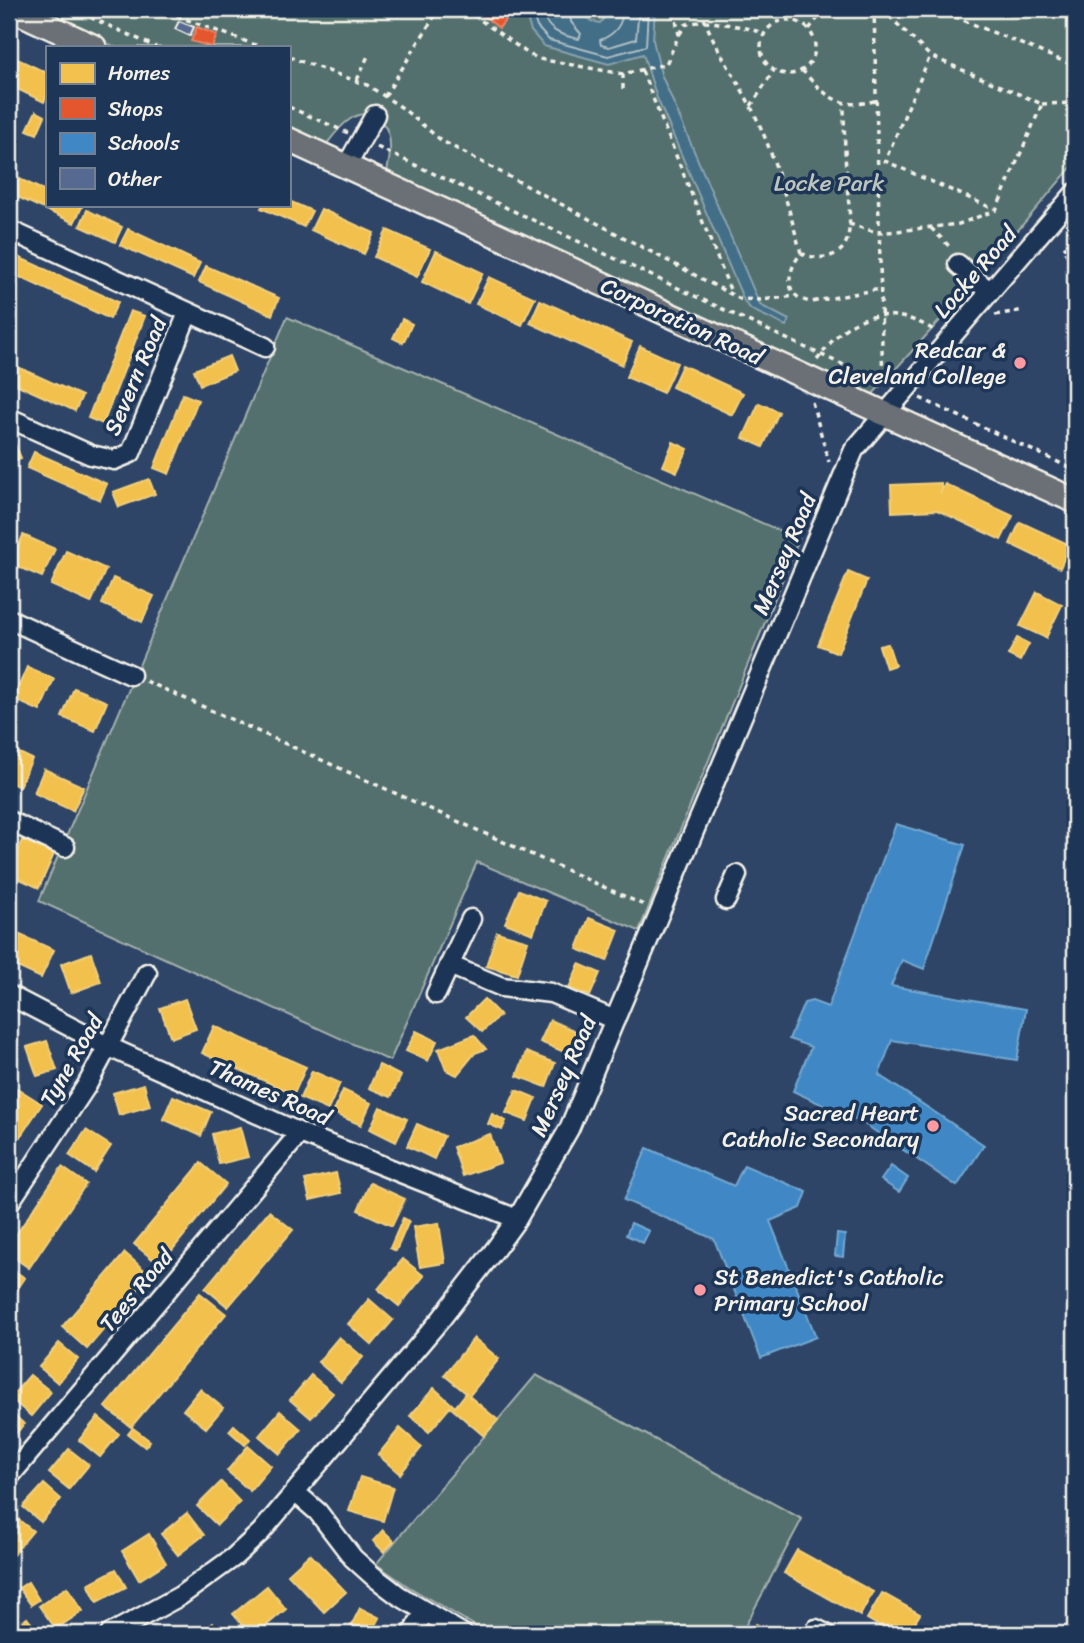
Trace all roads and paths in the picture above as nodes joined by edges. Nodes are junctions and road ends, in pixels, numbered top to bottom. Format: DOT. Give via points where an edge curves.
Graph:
graph roads {
  1 [pos="12,9"];
  2 [pos="72,9"];
  3 [pos="158,9"];
  4 [pos="439,9"];
  5 [pos="465,9"];
  6 [pos="674,9"];
  7 [pos="701,9"];
  8 [pos="825,9"];
  9 [pos="874,9"];
  10 [pos="882,9"];
  11 [pos="936,9"];
  12 [pos="705,23"];
  13 [pos="809,29"];
  14 [pos="765,34"];
  15 [pos="679,35"];
  16 [pos="92,46"];
  17 [pos="154,46"];
  18 [pos="258,46"];
  19 [pos="368,55"];
  20 [pos="930,56"];
  21 [pos="290,57"];
  22 [pos="1075,66"];
  23 [pos="774,69"];
  24 [pos="644,71"];
  25 [pos="802,71"];
  26 [pos="623,74"];
  27 [pos="357,80"];
  28 [pos="623,89"];
  29 [pos="384,97"];
  30 [pos="877,100"];
  31 [pos="844,103"];
  32 [pos="1075,103"];
  33 [pos="1042,104"];
  34 [pos="751,106"];
  35 [pos="290,107"];
  36 [pos="375,116"];
  37 [pos="290,139"];
  38 [pos="362,139"];
  39 [pos="878,159"];
  40 [pos="885,161"];
  41 [pos="346,167"];
  42 [pos="1075,193"];
  43 [pos="996,210"];
  44 [pos="849,224"];
  45 [pos="931,228"];
  46 [pos="9,230"];
  47 [pos="879,233"];
  48 [pos="1075,238"];
  49 [pos="801,253"];
  50 [pos="958,264"];
  51 [pos="1075,266"];
  52 [pos="880,289"];
  53 [pos="990,292"];
  54 [pos="732,294"];
  55 [pos="796,296"];
  56 [pos="188,313"];
  57 [pos="881,314"];
  58 [pos="948,341"];
  59 [pos="265,347"];
  60 [pos="823,354"];
  61 [pos="805,378"];
  62 [pos="883,380"];
  63 [pos="905,391"];
  64 [pos="884,414"];
  65 [pos="9,418"];
  66 [pos="1075,470"];
  67 [pos="837,490"];
  68 [pos="1075,501"];
  69 [pos="9,619"];
  70 [pos="131,675"];
  71 [pos="9,821"];
  72 [pos="65,846"];
  73 [pos="737,875"];
  74 [pos="726,900"];
  75 [pos="661,913"];
  76 [pos="471,919"];
  77 [pos="449,965"];
  78 [pos="147,974"];
  79 [pos="436,994"];
  80 [pos="9,995"];
  81 [pos="615,1020"];
  82 [pos="107,1046"];
  83 [pos="300,1133"];
  84 [pos="9,1203"];
  85 [pos="517,1219"];
  86 [pos="9,1477"];
  87 [pos="296,1493"];
  88 [pos="424,1612"];
  89 [pos="110,1634"];
  90 [pos="412,1634"];
  91 [pos="463,1634"];
  1 -- 16 [label="main road"];
  2 -- 17 [label="path"];
  3 -- 18 [label="path"];
  4 -- 29 [label="path"];
  5 -- 26 [label="path" via="540,59"];
  6 -- 15 [label="path"];
  7 -- 12 [label="path"];
  8 -- 13 [label="path"];
  9 -- 30 [label="path"];
  10 -- 20 [label="path"];
  11 -- 22 [label="path"];
  12 -- 14 [label="path"];
  12 -- 15 [label="path" via="690,22"];
  12 -- 34 [label="path"];
  13 -- 14 [label="path" via="786,20"];
  13 -- 25 [label="path" via="815,52"];
  14 -- 23 [label="path" via="763,57"];
  15 -- 24 [label="path" via="666,64"];
  19 -- 27 [label="path"];
  20 -- 33 [label="path"];
  20 -- 40 [label="path"];
  21 -- 27 [label="path"];
  23 -- 25 [label="path" via="788,74"];
  23 -- 34 [label="path"];
  24 -- 26 [label="path"];
  24 -- 54 [label="path"];
  25 -- 31 [label="path" via="825,94"];
  26 -- 28 [label="path"];
  27 -- 29 [label="path"];
  29 -- 36 [label="path"];
  29 -- 54 [label="path" via="442,141"];
  30 -- 31 [label="path"];
  30 -- 39 [label="path"];
  31 -- 44 [label="path"];
  32 -- 33 [label="path"];
  33 -- 43 [label="path"];
  34 -- 49 [label="path"];
  35 -- 38 [label="path"];
  36 -- 38 [label="street"];
  37 -- 41 [label="main road, Corporation Road"];
  38 -- 41 [label="street"];
  38 -- 60 [label="path"];
  39 -- 40 [label="path"];
  39 -- 47 [label="path"];
  40 -- 43 [label="path"];
  41 -- 61 [label="main road, Corporation Road"];
  42 -- 53 [label="street, Locke Road"];
  43 -- 45 [label="path" via="959,224"];
  44 -- 47 [label="path"];
  44 -- 49 [label="path" via="847,239 837,253 814,259"];
  45 -- 47 [label="path"];
  45 -- 50 [label="path" via="950,246"];
  46 -- 56 [label="street, Severn Road"];
  47 -- 52 [label="path"];
  48 -- 51 [label="path" via="1063,249"];
  49 -- 55 [label="path" via="790,274"];
  50 -- 53 [label="street"];
  52 -- 55 [label="path" via="811,302"];
  52 -- 57 [label="path"];
  53 -- 58 [label="street, Locke Road"];
  54 -- 55 [label="path" via="761,300"];
  56 -- 59 [label="street, Severn Road"];
  56 -- 65 [label="street, Severn Road" via="131,453 114,460 91,455"];
  57 -- 58 [label="path" via="919,321"];
  57 -- 60 [label="path" via="840,333"];
  57 -- 62 [label="path"];
  58 -- 63 [label="street, Locke Road"];
  60 -- 61 [label="path"];
  60 -- 62 [label="path"];
  61 -- 64 [label="main road, Corporation Road"];
  61 -- 67 [label="path"];
  62 -- 63 [label="path"];
  62 -- 64 [label="path"];
  63 -- 64 [label="street, Locke Road"];
  63 -- 66 [label="path"];
  64 -- 67 [label="street, Mersey Road" via="854,450"];
  64 -- 68 [label="main road, Corporation Road"];
  67 -- 75 [label="street, Mersey Road"];
  69 -- 70 [label="street"];
  70 -- 75 [label="path"];
  71 -- 72 [label="street"];
  73 -- 74 [label="street"];
  75 -- 81 [label="street, Mersey Road"];
  76 -- 77 [label="street"];
  77 -- 79 [label="street"];
  77 -- 81 [label="street" via="502,987 551,993"];
  78 -- 82 [label="street, Tyne Road"];
  80 -- 82 [label="street, Thames Road"];
  81 -- 85 [label="street, Mersey Road" via="569,1129"];
  82 -- 83 [label="street, Thames Road"];
  82 -- 84 [label="street, Tyne Road" via="87,1085"];
  83 -- 85 [label="street, Thames Road"];
  83 -- 86 [label="street, Tees Road"];
  85 -- 87 [label="street, Mersey Road" via="441,1319"];
  87 -- 88 [label="street" via="318,1512 353,1558"];
  87 -- 89 [label="street, Mersey Road" via="234,1557 180,1596"];
  88 -- 90 [label="street"];
  88 -- 91 [label="street"];
}
